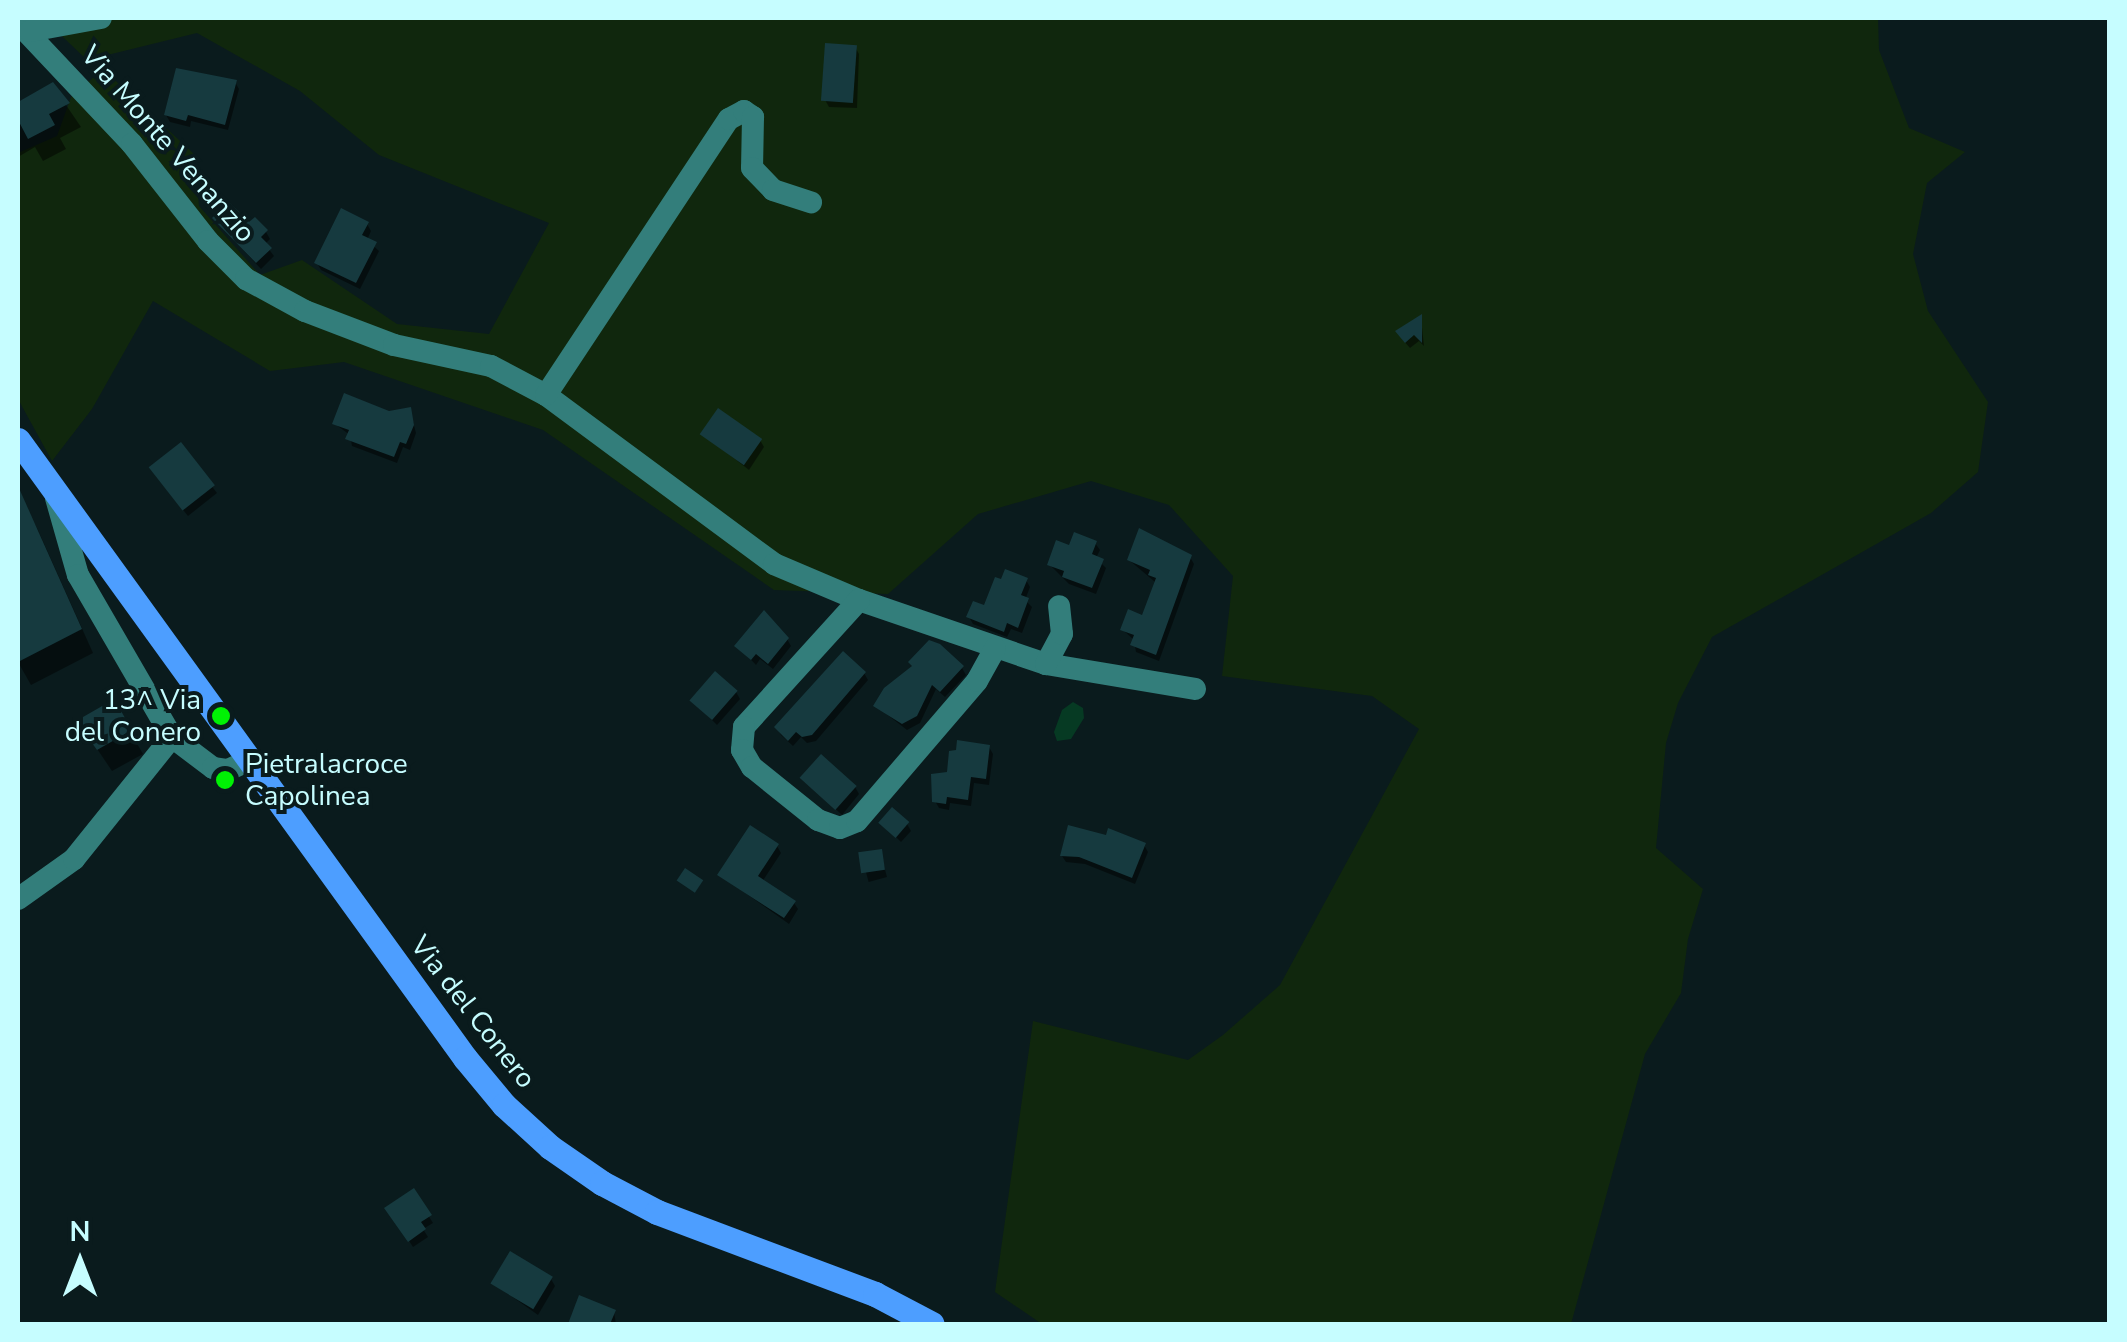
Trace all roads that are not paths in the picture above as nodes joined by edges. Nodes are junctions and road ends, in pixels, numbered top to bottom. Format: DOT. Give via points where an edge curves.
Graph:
graph roads {
  1 [pos="101,18"];
  2 [pos="24,27"];
  3 [pos="812,202"];
  4 [pos="546,395"];
  5 [pos="18,440"];
  6 [pos="54,490"];
  7 [pos="859,600"];
  8 [pos="1059,606"];
  9 [pos="995,649"];
  10 [pos="1046,664"];
  11 [pos="1195,688"];
  12 [pos="172,737"];
  13 [pos="249,760"];
  14 [pos="18,899"];
  15 [pos="932,1324"];
  1 -- 2 [label="street, Via Monte Venanzio"];
  2 -- 4 [label="street, Via Monte Venanzio" via="246,278 305,311 394,345 491,366"];
  3 -- 4 [label="street" via="773,190 752,168 753,117 744,111 729,119"];
  4 -- 7 [label="street, Via Monte Venanzio" via="774,564"];
  5 -- 6 [label="main road, Via del Conero"];
  6 -- 12 [label="street, Via del Conero" via="78,575"];
  6 -- 13 [label="main road, Via del Conero"];
  7 -- 9 [label="street, Via Monte Venanzio"];
  7 -- 9 [label="street" via="744,728 742,750 752,767 805,810 840,828 857,821 978,681"];
  8 -- 10 [label="street" via="1062,634"];
  9 -- 10 [label="street, Via Monte Venanzio"];
  10 -- 11 [label="street, Via Monte Venanzio"];
  12 -- 13 [label="street, Via del Conero" via="213,768 228,770"];
  12 -- 14 [label="street" via="74,859"];
  13 -- 15 [label="main road, Via del Conero" via="465,1058 550,1146 657,1212 876,1294"];
}
